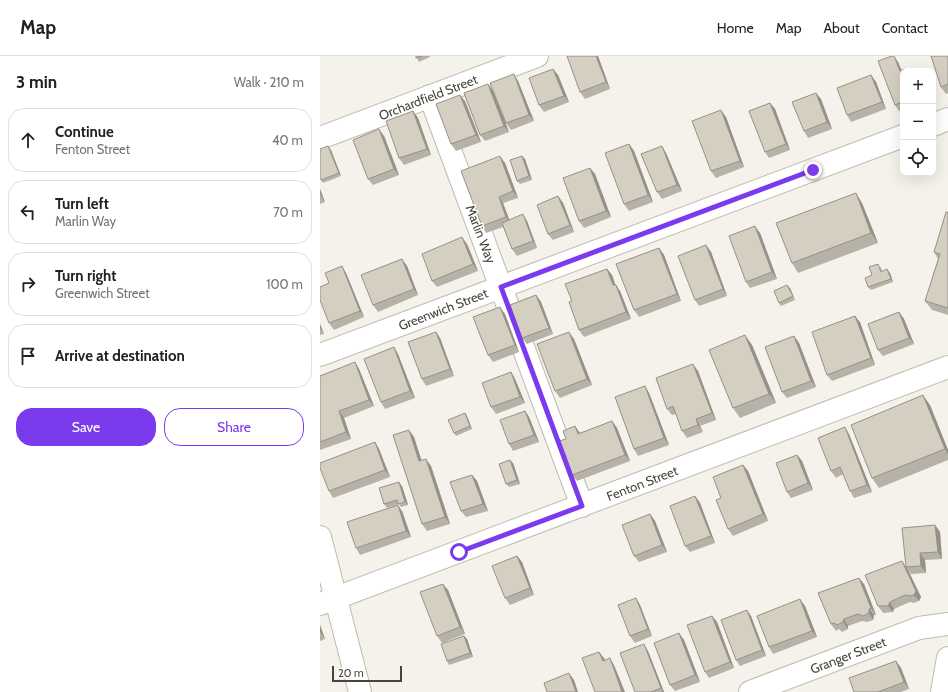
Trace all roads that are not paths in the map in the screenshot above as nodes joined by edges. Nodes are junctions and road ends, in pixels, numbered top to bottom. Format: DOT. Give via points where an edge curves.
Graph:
graph roads {
  1 [pos="537,56"];
  2 [pos="430,96"];
  3 [pos="948,119"];
  4 [pos="936,124"];
  5 [pos="900,137"];
  6 [pos="320,138"];
  7 [pos="501,287"];
  8 [pos="320,355"];
  9 [pos="948,368"];
  10 [pos="582,506"];
  11 [pos="320,537"];
  12 [pos="328,602"];
  13 [pos="948,624"];
  14 [pos="948,658"];
  15 [pos="360,692"];
  16 [pos="750,692"];
  17 [pos="942,692"];
  1 -- 2 [label="street, Orchardfield Street"];
  2 -- 6 [label="street, Orchardfield Street"];
  2 -- 7 [label="street, Marlin Way"];
  3 -- 4 [label="street"];
  5 -- 7 [label="street, Greenwich Street"];
  7 -- 8 [label="street, Greenwich Street"];
  7 -- 10 [label="street, Marlin Way"];
  9 -- 10 [label="street, Fenton Street"];
  10 -- 12 [label="street, Fenton Street"];
  11 -- 12 [label="street"];
  12 -- 15 [label="street"];
  13 -- 16 [label="street, Granger Street" via="920,628"];
  14 -- 17 [label="street"];
}
